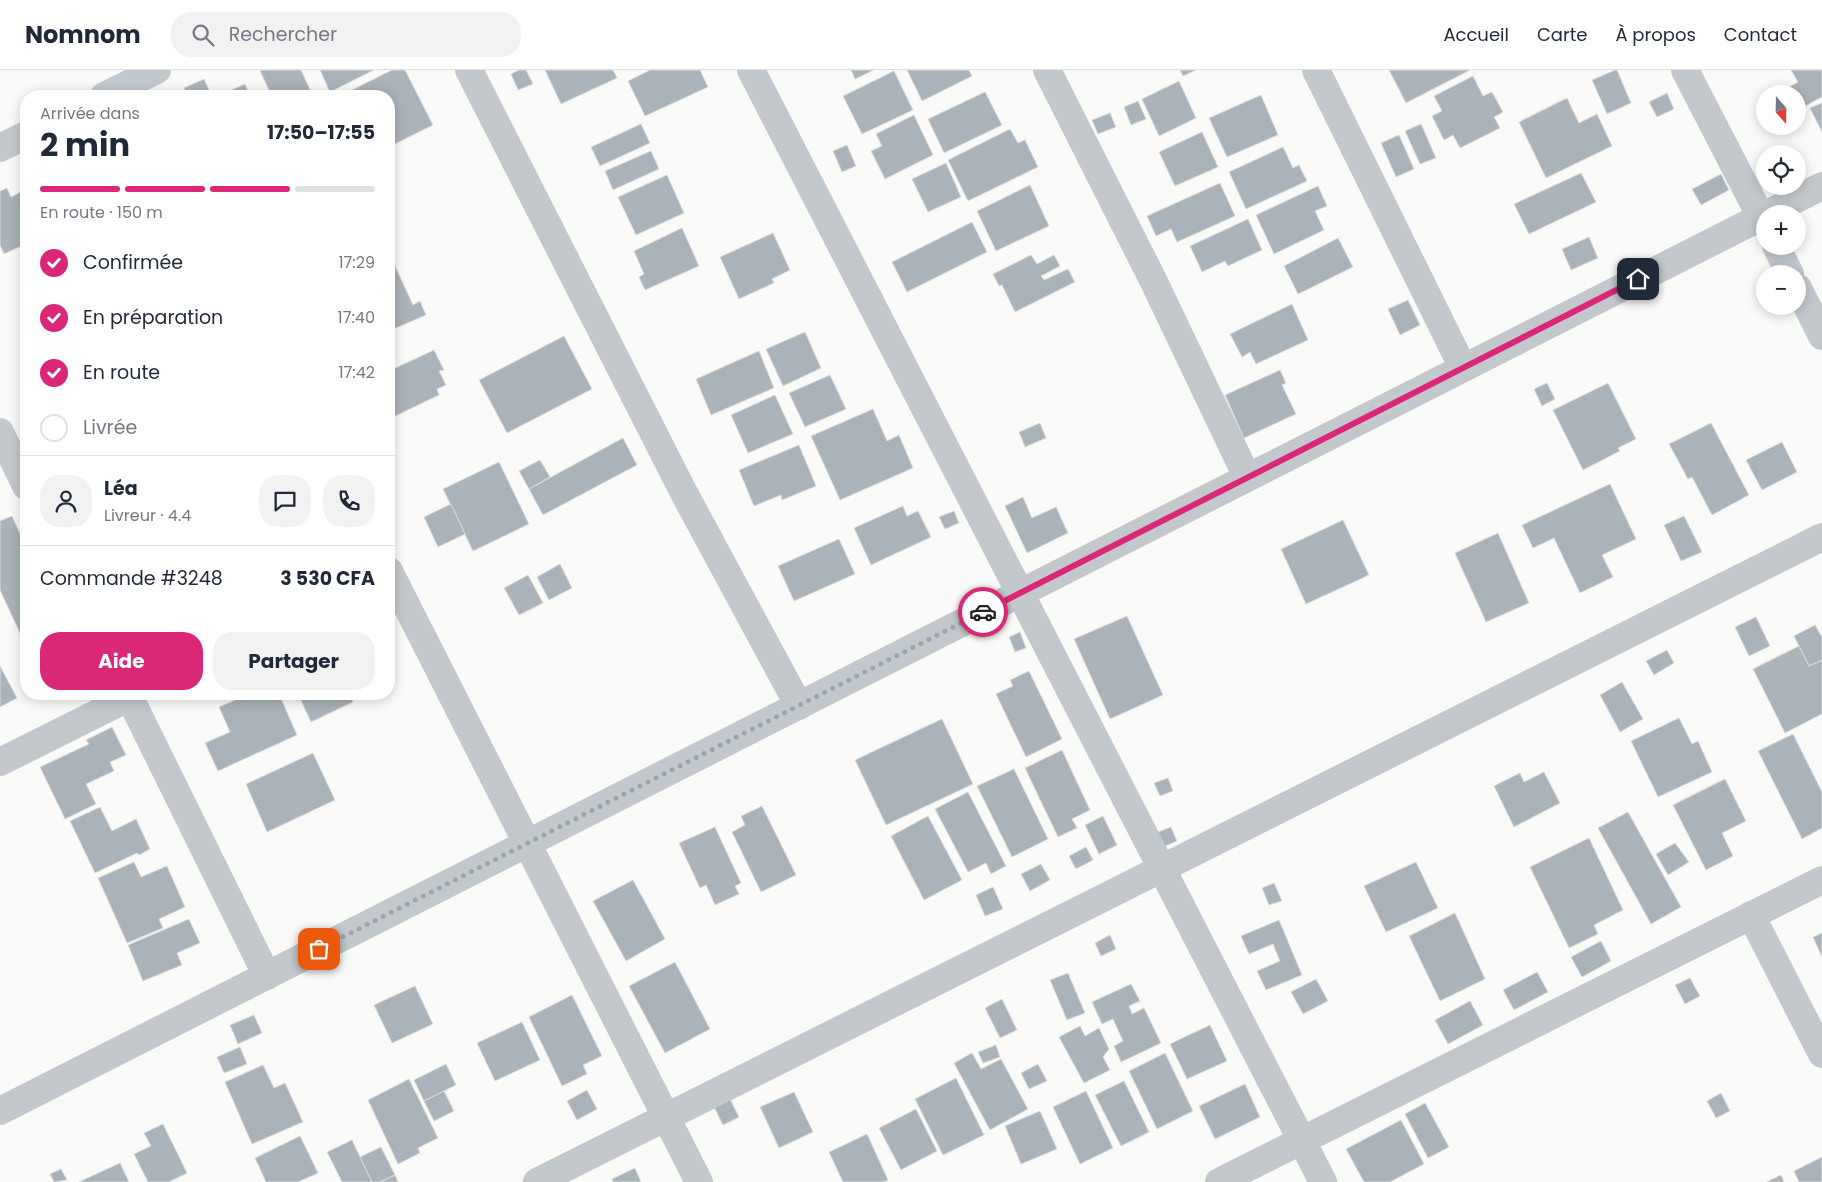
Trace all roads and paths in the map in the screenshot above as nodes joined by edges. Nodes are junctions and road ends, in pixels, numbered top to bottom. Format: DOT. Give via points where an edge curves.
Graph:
graph roads {
  1 [pos="469,70"];
  2 [pos="751,70"];
  3 [pos="1046,70"];
  4 [pos="1316,70"];
  5 [pos="1685,70"];
  6 [pos="148,82"];
  7 [pos="123,90"];
  8 [pos="20,138"];
  9 [pos="0,148"];
  10 [pos="1822,186"];
  11 [pos="1757,205"];
  12 [pos="1788,205"];
  13 [pos="1756,222"];
  14 [pos="1806,304"];
  15 [pos="1822,336"];
  16 [pos="1463,368"];
  17 [pos="0,432"];
  18 [pos="20,474"];
  19 [pos="1247,477"];
  20 [pos="1822,537"];
  21 [pos="395,583"];
  22 [pos="1020,593"];
  23 [pos="119,700"];
  24 [pos="131,700"];
  25 [pos="799,706"];
  26 [pos="0,762"];
  27 [pos="527,844"];
  28 [pos="1162,868"];
  29 [pos="1822,880"];
  30 [pos="1751,915"];
  31 [pos="267,976"];
  32 [pos="1822,1054"];
  33 [pos="0,1111"];
  34 [pos="666,1117"];
  35 [pos="1302,1141"];
  36 [pos="537,1182"];
  37 [pos="698,1182"];
  38 [pos="1219,1182"];
  39 [pos="1323,1182"];
  1 -- 25 [label="street" via="684,492"];
  2 -- 22 [label="street"];
  3 -- 19 [label="street" via="1154,282"];
  4 -- 16 [label="street"];
  5 -- 11 [label="street"];
  6 -- 7 [label="street"];
  8 -- 9 [label="street"];
  10 -- 12 [label="street"];
  13 -- 16 [label="street"];
  14 -- 15 [label="street"];
  16 -- 19 [label="street"];
  17 -- 18 [label="street"];
  19 -- 22 [label="street"];
  20 -- 28 [label="street"];
  21 -- 27 [label="street"];
  22 -- 25 [label="street"];
  22 -- 28 [label="street"];
  23 -- 26 [label="street"];
  24 -- 31 [label="street"];
  25 -- 27 [label="street"];
  27 -- 31 [label="street"];
  27 -- 34 [label="street"];
  28 -- 34 [label="street"];
  28 -- 35 [label="street"];
  29 -- 30 [label="street"];
  30 -- 32 [label="street"];
  30 -- 35 [label="street"];
  31 -- 33 [label="street"];
  34 -- 36 [label="street"];
  34 -- 37 [label="street"];
  35 -- 38 [label="street"];
  35 -- 39 [label="street"];
}
